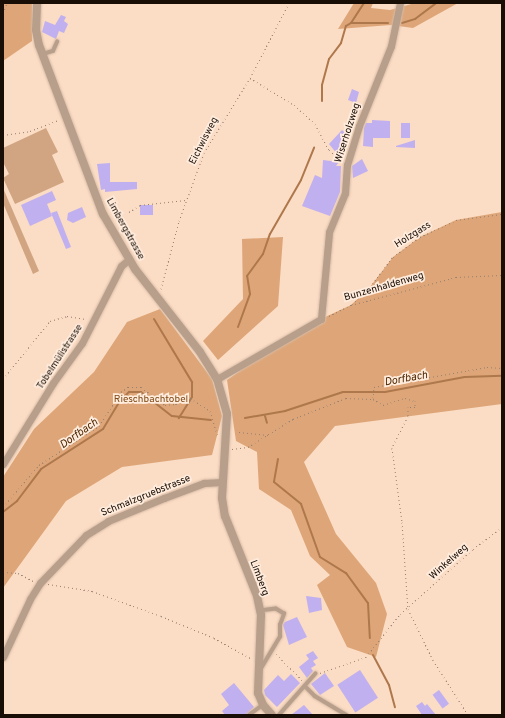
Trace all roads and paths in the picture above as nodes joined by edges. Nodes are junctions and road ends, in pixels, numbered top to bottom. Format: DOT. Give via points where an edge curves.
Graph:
graph roads {
  1 [pos="7,3"];
  2 [pos="37,3"];
  3 [pos="289,3"];
  4 [pos="400,3"];
  5 [pos="3,13"];
  6 [pos="57,42"];
  7 [pos="43,54"];
  8 [pos="250,78"];
  9 [pos="66,116"];
  10 [pos="3,135"];
  11 [pos="347,165"];
  12 [pos="186,200"];
  13 [pos="129,212"];
  14 [pos="502,213"];
  15 [pos="129,259"];
  16 [pos="502,274"];
  17 [pos="154,295"];
  18 [pos="352,305"];
  19 [pos="78,318"];
  20 [pos="321,319"];
  21 [pos="502,368"];
  22 [pos="3,379"];
  23 [pos="218,379"];
  24 [pos="373,398"];
  25 [pos="215,429"];
  26 [pos="239,432"];
  27 [pos="268,435"];
  28 [pos="227,447"];
  29 [pos="3,464"];
  30 [pos="222,482"];
  31 [pos="3,507"];
  32 [pos="502,527"];
  33 [pos="3,572"];
  34 [pos="40,583"];
  35 [pos="408,608"];
  36 [pos="260,611"];
  37 [pos="273,650"];
  38 [pos="3,657"];
  39 [pos="259,667"];
  40 [pos="315,674"];
  41 [pos="306,685"];
  42 [pos="263,705"];
  43 [pos="249,715"];
  44 [pos="272,715"];
  45 [pos="278,715"];
  46 [pos="347,715"];
  47 [pos="468,715"];
  1 -- 5 [label="path"];
  2 -- 7 [label="street, Limbergstrasse" via="36,30"];
  3 -- 8 [label="path, Eichwisweg"];
  4 -- 11 [label="street, Wiserholzweg" via="392,46 361,121"];
  6 -- 7 [label="lane" via="53,51"];
  7 -- 9 [label="street, Limbergstrasse"];
  8 -- 11 [label="path" via="294,105 315,124 329,150"];
  8 -- 12 [label="path, Eichwisweg" via="212,137"];
  9 -- 10 [label="path" via="30,131"];
  9 -- 15 [label="street, Limbergstrasse" via="103,214"];
  11 -- 20 [label="street, Wiserholzweg" via="345,193 328,238"];
  12 -- 13 [label="path" via="140,205"];
  12 -- 17 [label="path, Eichwisweg" via="161,288"];
  14 -- 18 [label="path, Holzgass" via="456,220 420,237 393,257"];
  15 -- 17 [label="street, Limbergstrasse"];
  15 -- 29 [label="street, Tobelmülistrasse" via="121,266 82,343 53,383"];
  16 -- 18 [label="path, Bunzenhaldenweg" via="456,277"];
  17 -- 23 [label="street, Limbergstrasse" via="200,352"];
  18 -- 20 [label="path, Bunzenhaldenweg"];
  19 -- 22 [label="path" via="58,317 50,321"];
  20 -- 23 [label="street"];
  21 -- 24 [label="path" via="487,367 374,389"];
  23 -- 28 [label="street, Limbergstrasse" via="227,414"];
  24 -- 27 [label="path" via="357,397 338,401 293,419"];
  24 -- 35 [label="path" via="383,405 405,398 414,399 415,402 415,407 408,407 408,416 392,448 402,522"];
  25 -- 31 [label="path" via="210,411 190,398 184,396 175,405 162,404 139,386 124,389 99,426 40,465"];
  26 -- 27 [label="path"];
  27 -- 28 [label="path" via="248,447 236,450"];
  28 -- 30 [label="street, Limberg"];
  30 -- 34 [label="street, Schmalzgruebstrasse" via="204,483 108,521 86,535"];
  30 -- 36 [label="street, Limberg" via="224,516 257,596"];
  32 -- 35 [label="path, Winkelweg" via="473,549"];
  33 -- 34 [label="path" via="18,574"];
  34 -- 38 [label="street, Schmalzgruebstrasse"];
  34 -- 39 [label="path" via="92,591 154,614 214,638"];
  35 -- 40 [label="path, Winkelweg" via="400,614 366,657"];
  35 -- 47 [label="path" via="430,654"];
  36 -- 37 [label="lane" via="276,609 284,614 280,625 280,637"];
  36 -- 39 [label="street, Limberg"];
  37 -- 39 [label="lane"];
  37 -- 41 [label="path"];
  39 -- 42 [label="street, Limberg" via="258,693"];
  40 -- 41 [label="lane"];
  41 -- 45 [label="lane"];
  41 -- 46 [label="lane" via="315,696"];
  42 -- 43 [label="lane"];
  42 -- 44 [label="street, Limberg"];
}
